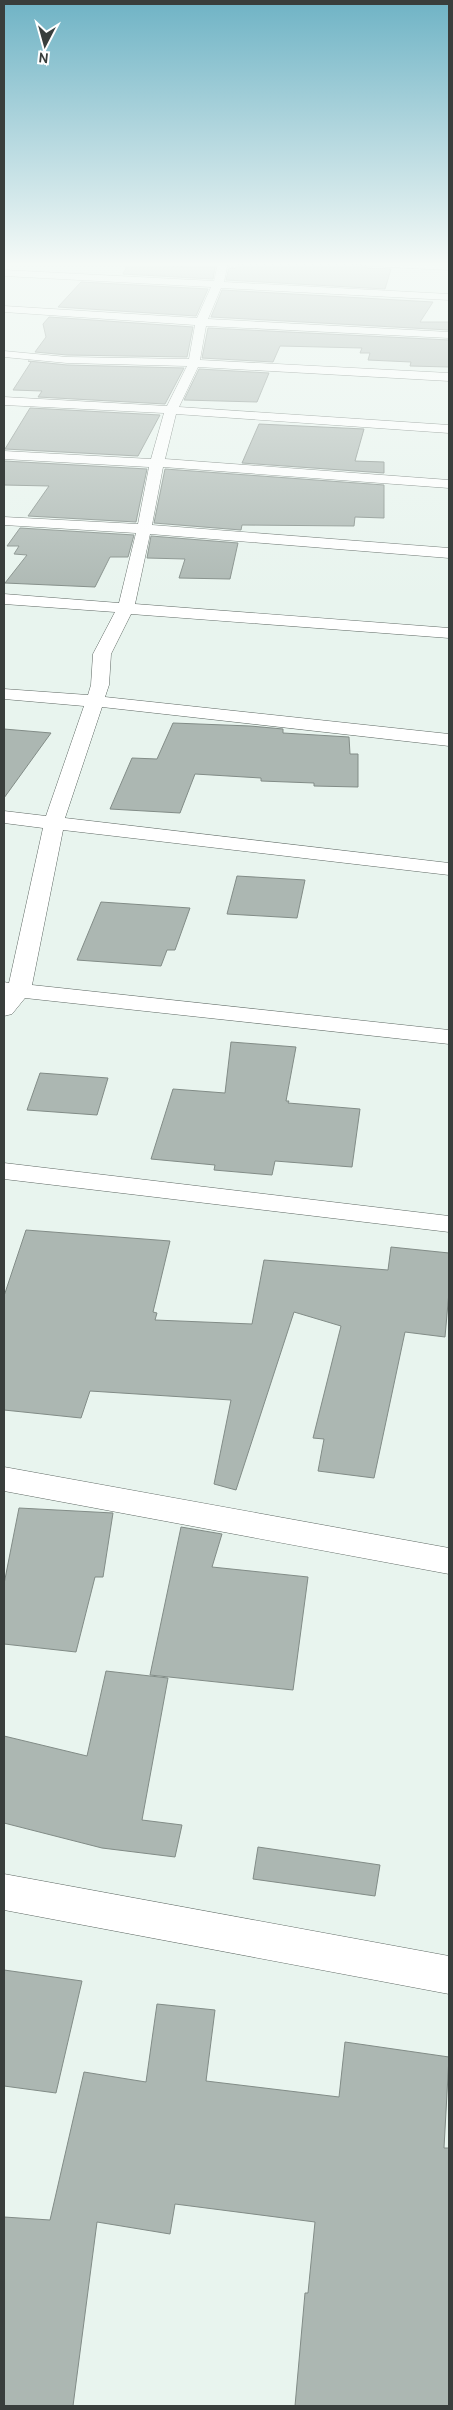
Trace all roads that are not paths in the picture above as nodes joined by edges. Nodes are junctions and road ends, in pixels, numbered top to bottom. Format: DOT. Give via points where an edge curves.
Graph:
graph roads {
  1 [pos="188,375"];
  2 [pos="421,375"];
  3 [pos="449,377"];
  4 [pos="4,401"];
  5 [pos="171,410"];
  6 [pos="449,429"];
  7 [pos="4,455"];
  8 [pos="157,463"];
  9 [pos="449,484"];
  10 [pos="4,521"];
  11 [pos="144,529"];
  12 [pos="449,553"];
  13 [pos="4,599"];
  14 [pos="126,607"];
  15 [pos="449,633"];
  16 [pos="4,694"];
  17 [pos="94,701"];
  18 [pos="449,740"];
  19 [pos="4,817"];
  20 [pos="54,822"];
  21 [pos="449,869"];
  22 [pos="9,996"];
  23 [pos="449,1037"];
  24 [pos="4,1171"];
  25 [pos="449,1224"];
  26 [pos="4,1479"];
  27 [pos="449,1561"];
  28 [pos="4,1892"];
  29 [pos="449,1975"];
  1 -- 5 [label="street"];
  2 -- 3 [label="street"];
  4 -- 5 [label="street"];
  5 -- 6 [label="street"];
  5 -- 8 [label="street"];
  7 -- 8 [label="street"];
  8 -- 9 [label="street"];
  8 -- 11 [label="street"];
  10 -- 11 [label="street"];
  11 -- 12 [label="street"];
  11 -- 14 [label="street"];
  13 -- 14 [label="street"];
  14 -- 15 [label="street"];
  14 -- 17 [label="street" via="102,654 100,685"];
  16 -- 17 [label="street"];
  17 -- 18 [label="street"];
  17 -- 20 [label="street"];
  19 -- 20 [label="street"];
  20 -- 21 [label="street"];
  20 -- 22 [label="street"];
  22 -- 23 [label="street"];
  24 -- 25 [label="street"];
  26 -- 27 [label="street"];
  28 -- 29 [label="street"];
}
